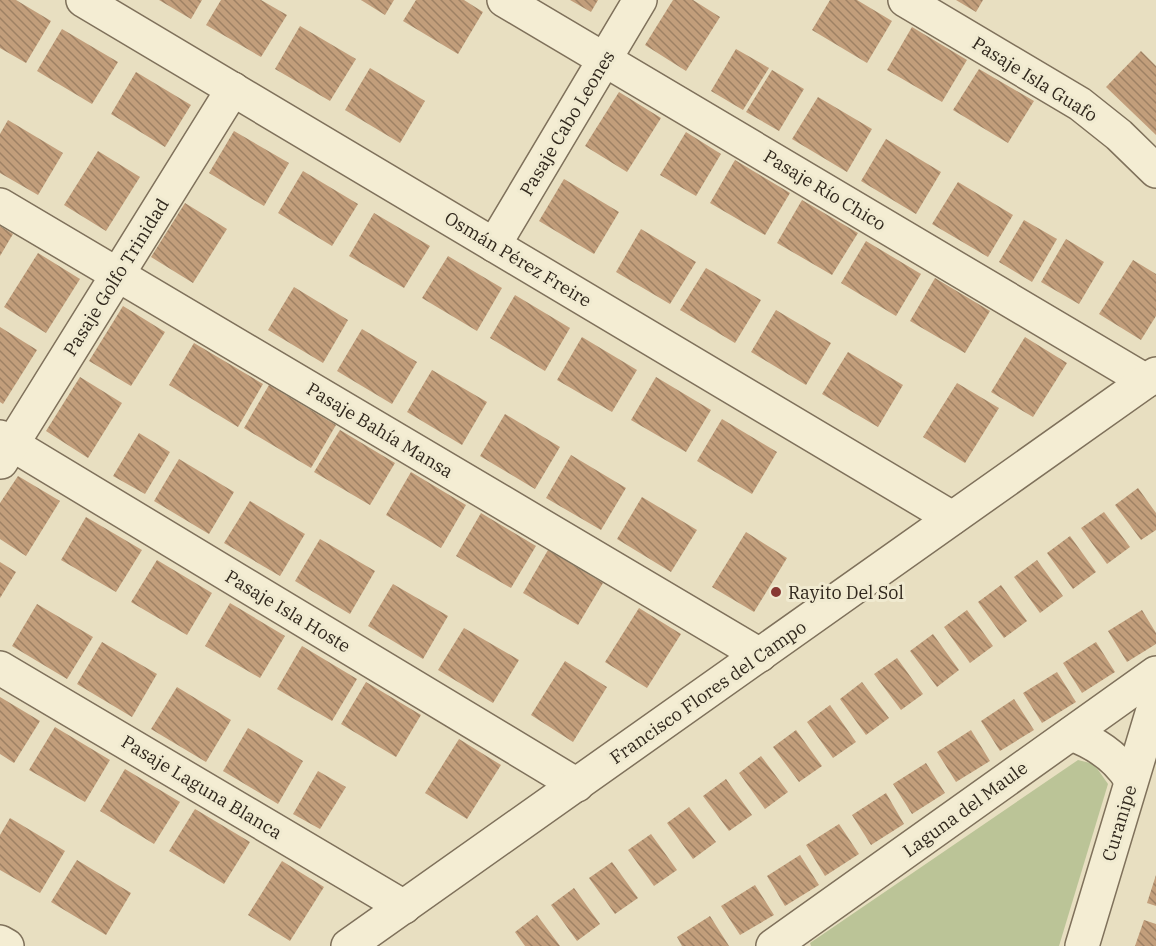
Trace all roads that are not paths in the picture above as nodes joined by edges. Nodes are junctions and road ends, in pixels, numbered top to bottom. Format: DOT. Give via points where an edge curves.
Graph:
graph roads {
  1 [pos="83,0"];
  2 [pos="504,0"];
  3 [pos="640,0"];
  4 [pos="905,0"];
  5 [pos="605,60"];
  6 [pos="233,89"];
  7 [pos="1156,171"];
  8 [pos="0,205"];
  9 [pos="494,245"];
  10 [pos="118,274"];
  11 [pos="1151,377"];
  12 [pos="4,449"];
  13 [pos="952,518"];
  14 [pos="760,655"];
  15 [pos="0,668"];
  16 [pos="1156,673"];
  17 [pos="1156,700"];
  18 [pos="1071,734"];
  19 [pos="1131,780"];
  20 [pos="577,785"];
  21 [pos="404,907"];
  22 [pos="0,942"];
  23 [pos="7,946"];
  24 [pos="348,946"];
  25 [pos="773,946"];
  26 [pos="1082,946"];
  1 -- 6 [label="street, Osmán Pérez Freire"];
  2 -- 5 [label="street, Pasaje Río Chico"];
  3 -- 5 [label="street, Pasaje Cabo Leones"];
  4 -- 7 [label="street, Pasaje Isla Guafo" via="1080,104"];
  5 -- 9 [label="street, Pasaje Cabo Leones"];
  5 -- 11 [label="street, Pasaje Río Chico"];
  6 -- 9 [label="street, Osmán Pérez Freire"];
  6 -- 10 [label="street, Pasaje Golfo Trinidad"];
  8 -- 10 [label="street, Pasaje Bahía Mansa"];
  9 -- 13 [label="street, Osmán Pérez Freire"];
  10 -- 12 [label="street, Pasaje Golfo Trinidad"];
  10 -- 14 [label="street, Pasaje Bahía Mansa"];
  11 -- 13 [label="street, Francisco Flores del Campo"];
  12 -- 20 [label="street, Pasaje Isla Hoste"];
  13 -- 14 [label="street, Francisco Flores del Campo"];
  14 -- 20 [label="street, Francisco Flores del Campo"];
  15 -- 21 [label="street, Pasaje Laguna Blanca"];
  16 -- 18 [label="street, Laguna del Maule"];
  17 -- 19 [label="street, Curanipe"];
  18 -- 19 [label="street" via="1108,754"];
  18 -- 25 [label="street, Laguna del Maule"];
  19 -- 26 [label="street, Curanipe"];
  20 -- 21 [label="street, Francisco Flores del Campo"];
  21 -- 24 [label="street, Francisco Flores del Campo"];
  22 -- 23 [label="street"];
}
